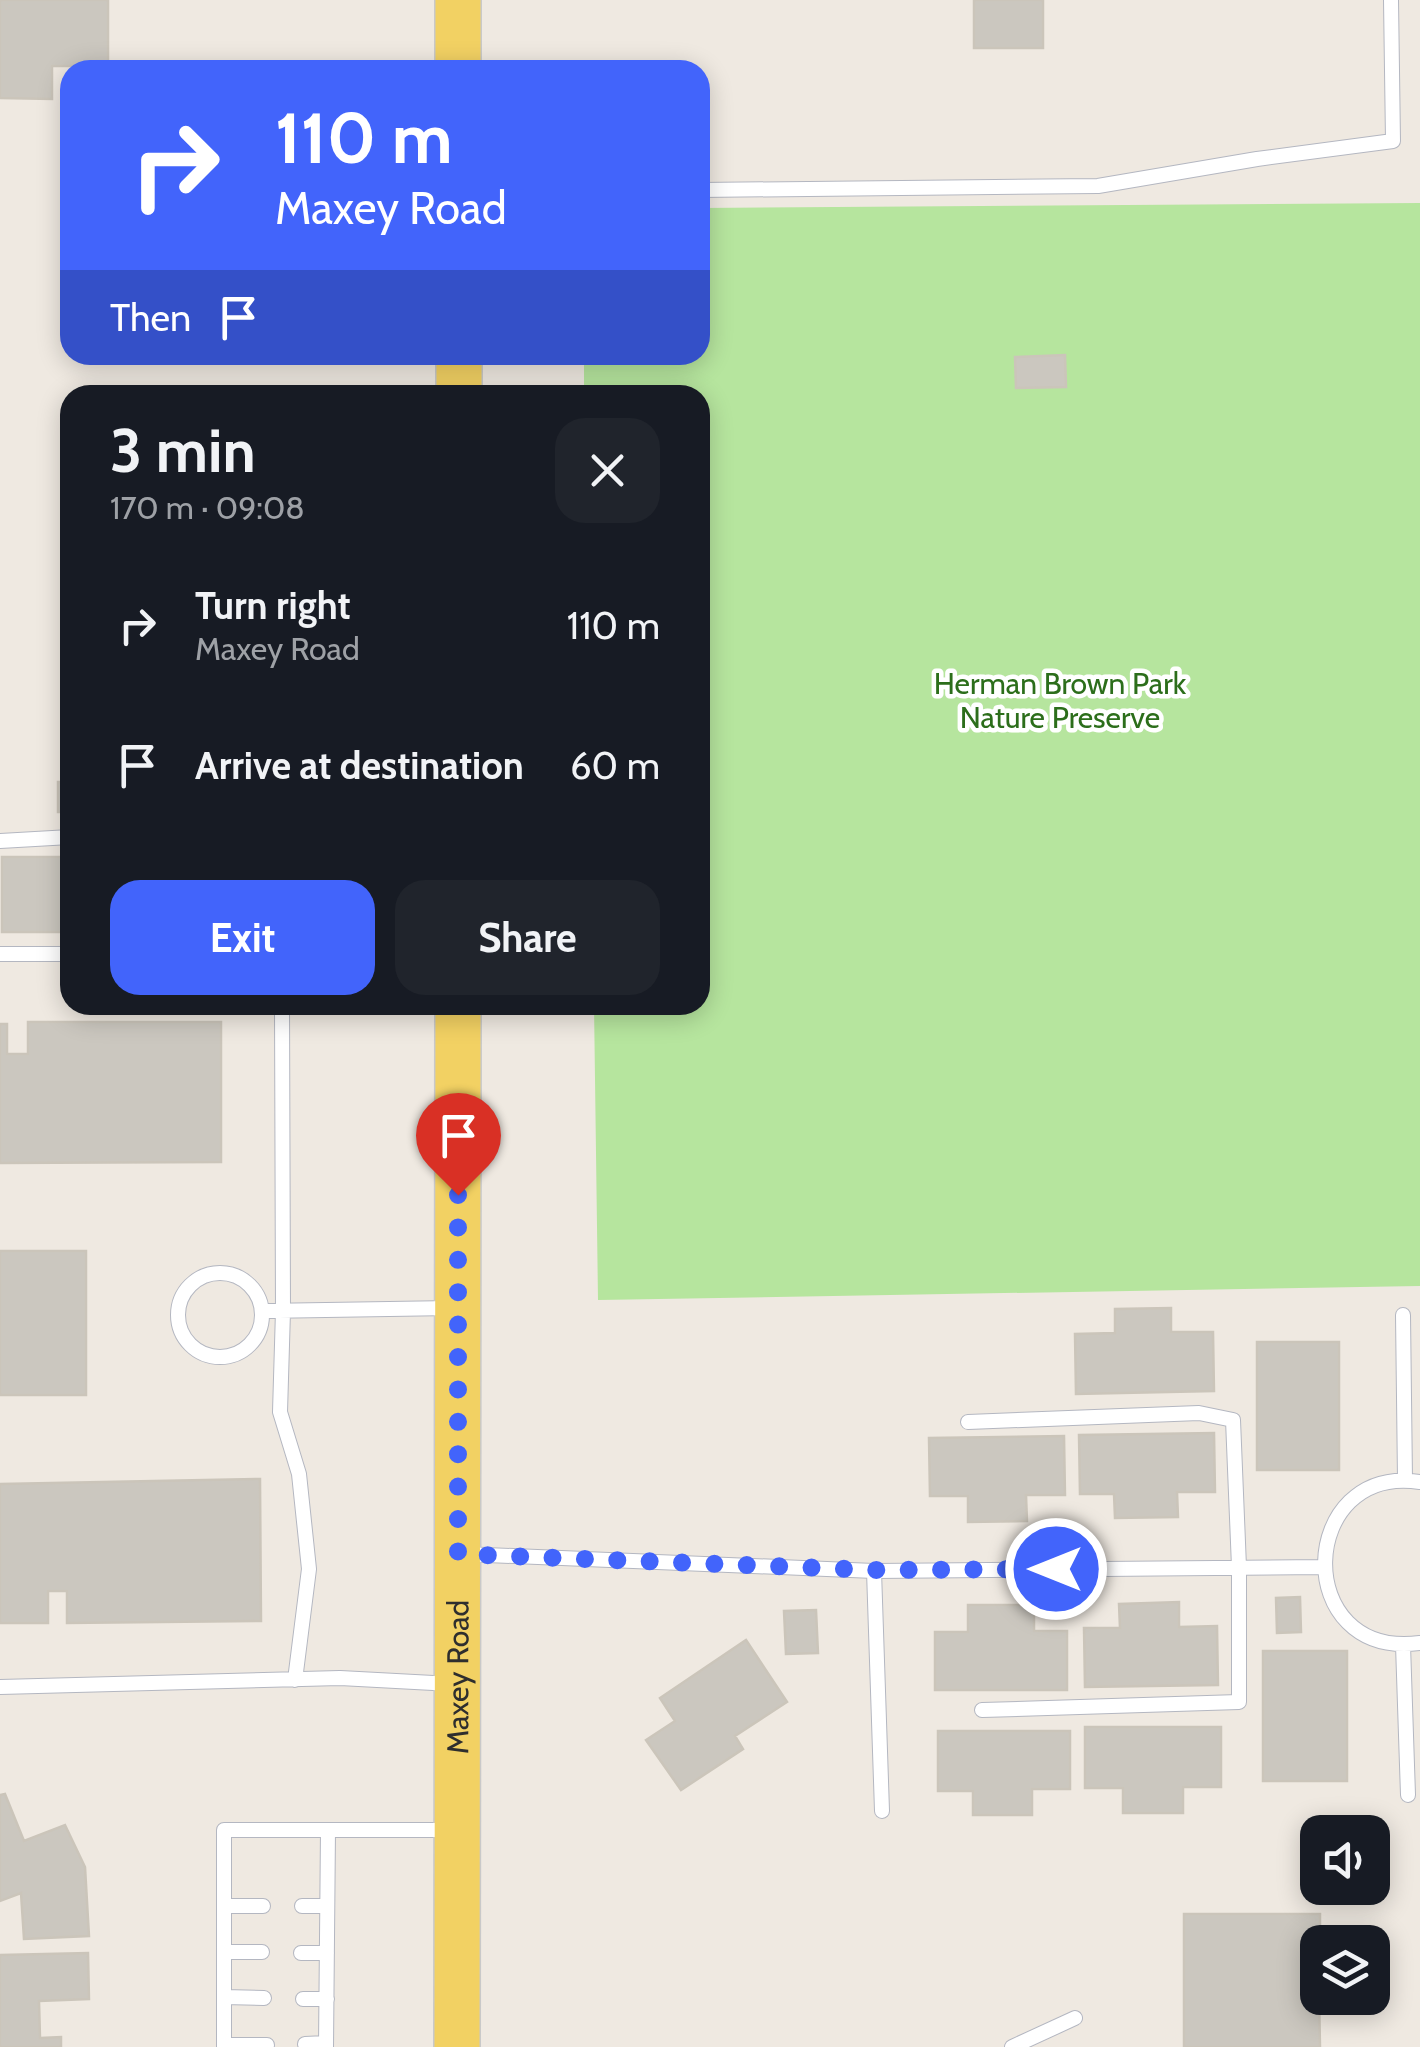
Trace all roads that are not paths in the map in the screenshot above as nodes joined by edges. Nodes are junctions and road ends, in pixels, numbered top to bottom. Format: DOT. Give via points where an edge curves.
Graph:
graph roads {
  1 [pos="458,0"];
  2 [pos="1392,0"];
  3 [pos="458,60"];
  4 [pos="710,190"];
  5 [pos="60,838"];
  6 [pos="0,841"];
  7 [pos="0,954"];
  8 [pos="60,954"];
  9 [pos="282,1015"];
  10 [pos="458,1015"];
  11 [pos="458,1308"];
  12 [pos="283,1311"];
  13 [pos="263,1312"];
  14 [pos="1403,1314"];
  15 [pos="968,1422"];
  16 [pos="1412,1481"];
  17 [pos="458,1554"];
  18 [pos="1323,1567"];
  19 [pos="1239,1568"];
  20 [pos="874,1570"];
  21 [pos="1420,1643"];
  22 [pos="1403,1645"];
  23 [pos="295,1680"];
  24 [pos="458,1684"];
  25 [pos="0,1687"];
  26 [pos="982,1710"];
  27 [pos="1408,1795"];
  28 [pos="882,1811"];
  29 [pos="328,1830"];
  30 [pos="458,1830"];
  31 [pos="224,1906"];
  32 [pos="262,1906"];
  33 [pos="302,1906"];
  34 [pos="327,1906"];
  35 [pos="224,1952"];
  36 [pos="262,1952"];
  37 [pos="301,1953"];
  38 [pos="327,1954"];
  39 [pos="224,1998"];
  40 [pos="264,1998"];
  41 [pos="303,1999"];
  42 [pos="327,1999"];
  43 [pos="1075,2018"];
  44 [pos="305,2044"];
  45 [pos="267,2045"];
  46 [pos="326,2045"];
  47 [pos="224,2046"];
  48 [pos="457,2047"];
  49 [pos="1012,2047"];
  1 -- 3 [label="main road"];
  2 -- 4 [label="lane" via="1392,141 1098,186"];
  5 -- 6 [label="lane"];
  7 -- 8 [label="lane"];
  9 -- 12 [label="lane"];
  10 -- 11 [label="main road, Maxey Road"];
  11 -- 12 [label="lane"];
  11 -- 17 [label="main road, Maxey Road"];
  12 -- 13 [label="lane"];
  12 -- 23 [label="lane" via="280,1412 299,1474 309,1569"];
  13 -- 13 [label="lane" via="252,1286 215,1273 190,1284 178,1322 192,1347 219,1358 256,1339"];
  14 -- 16 [label="lane"];
  15 -- 19 [label="lane" via="1199,1412 1233,1420"];
  16 -- 18 [label="lane" via="1379,1485 1356,1497 1326,1540"];
  17 -- 20 [label="lane"];
  17 -- 24 [label="main road, Maxey Road"];
  18 -- 19 [label="lane"];
  18 -- 22 [label="lane" via="1334,1602 1357,1629"];
  19 -- 20 [label="lane"];
  19 -- 26 [label="lane" via="1239,1702"];
  20 -- 28 [label="lane"];
  21 -- 22 [label="lane"];
  22 -- 27 [label="lane"];
  23 -- 24 [label="lane"];
  23 -- 25 [label="lane"];
  24 -- 30 [label="main road, Maxey Road"];
  29 -- 30 [label="lane"];
  29 -- 31 [label="lane" via="224,1830"];
  29 -- 34 [label="lane"];
  30 -- 48 [label="main road, Maxey Road"];
  31 -- 32 [label="lane"];
  31 -- 35 [label="lane"];
  33 -- 34 [label="lane"];
  34 -- 38 [label="lane"];
  35 -- 36 [label="lane"];
  35 -- 39 [label="lane"];
  37 -- 38 [label="lane"];
  38 -- 42 [label="lane"];
  39 -- 40 [label="lane"];
  39 -- 47 [label="lane"];
  41 -- 42 [label="lane"];
  42 -- 46 [label="lane"];
  43 -- 49 [label="lane"];
  44 -- 46 [label="lane"];
  45 -- 47 [label="lane"];
}
